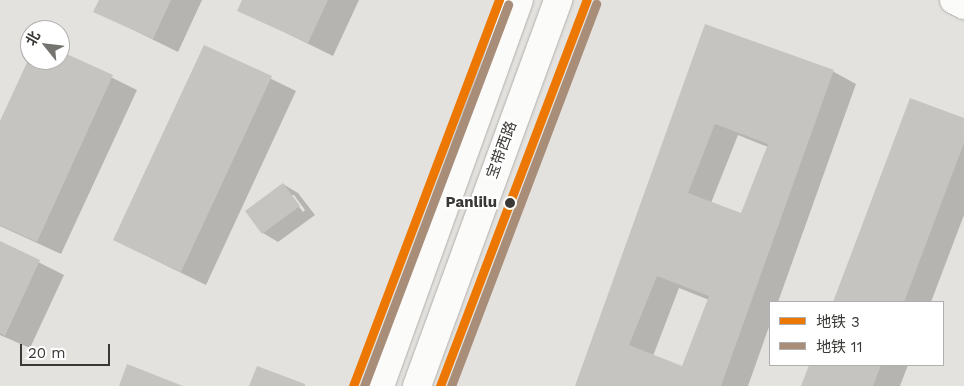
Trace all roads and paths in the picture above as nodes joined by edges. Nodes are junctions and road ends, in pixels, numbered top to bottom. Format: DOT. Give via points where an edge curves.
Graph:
graph roads {
  1 [pos="519,0"];
  2 [pos="558,0"];
  3 [pos="954,0"];
  4 [pos="964,5"];
  5 [pos="380,386"];
  6 [pos="417,386"];
  1 -- 5 [label="main road"];
  2 -- 6 [label="main road, 宝带西路"];
  3 -- 4 [label="main road"];
}
